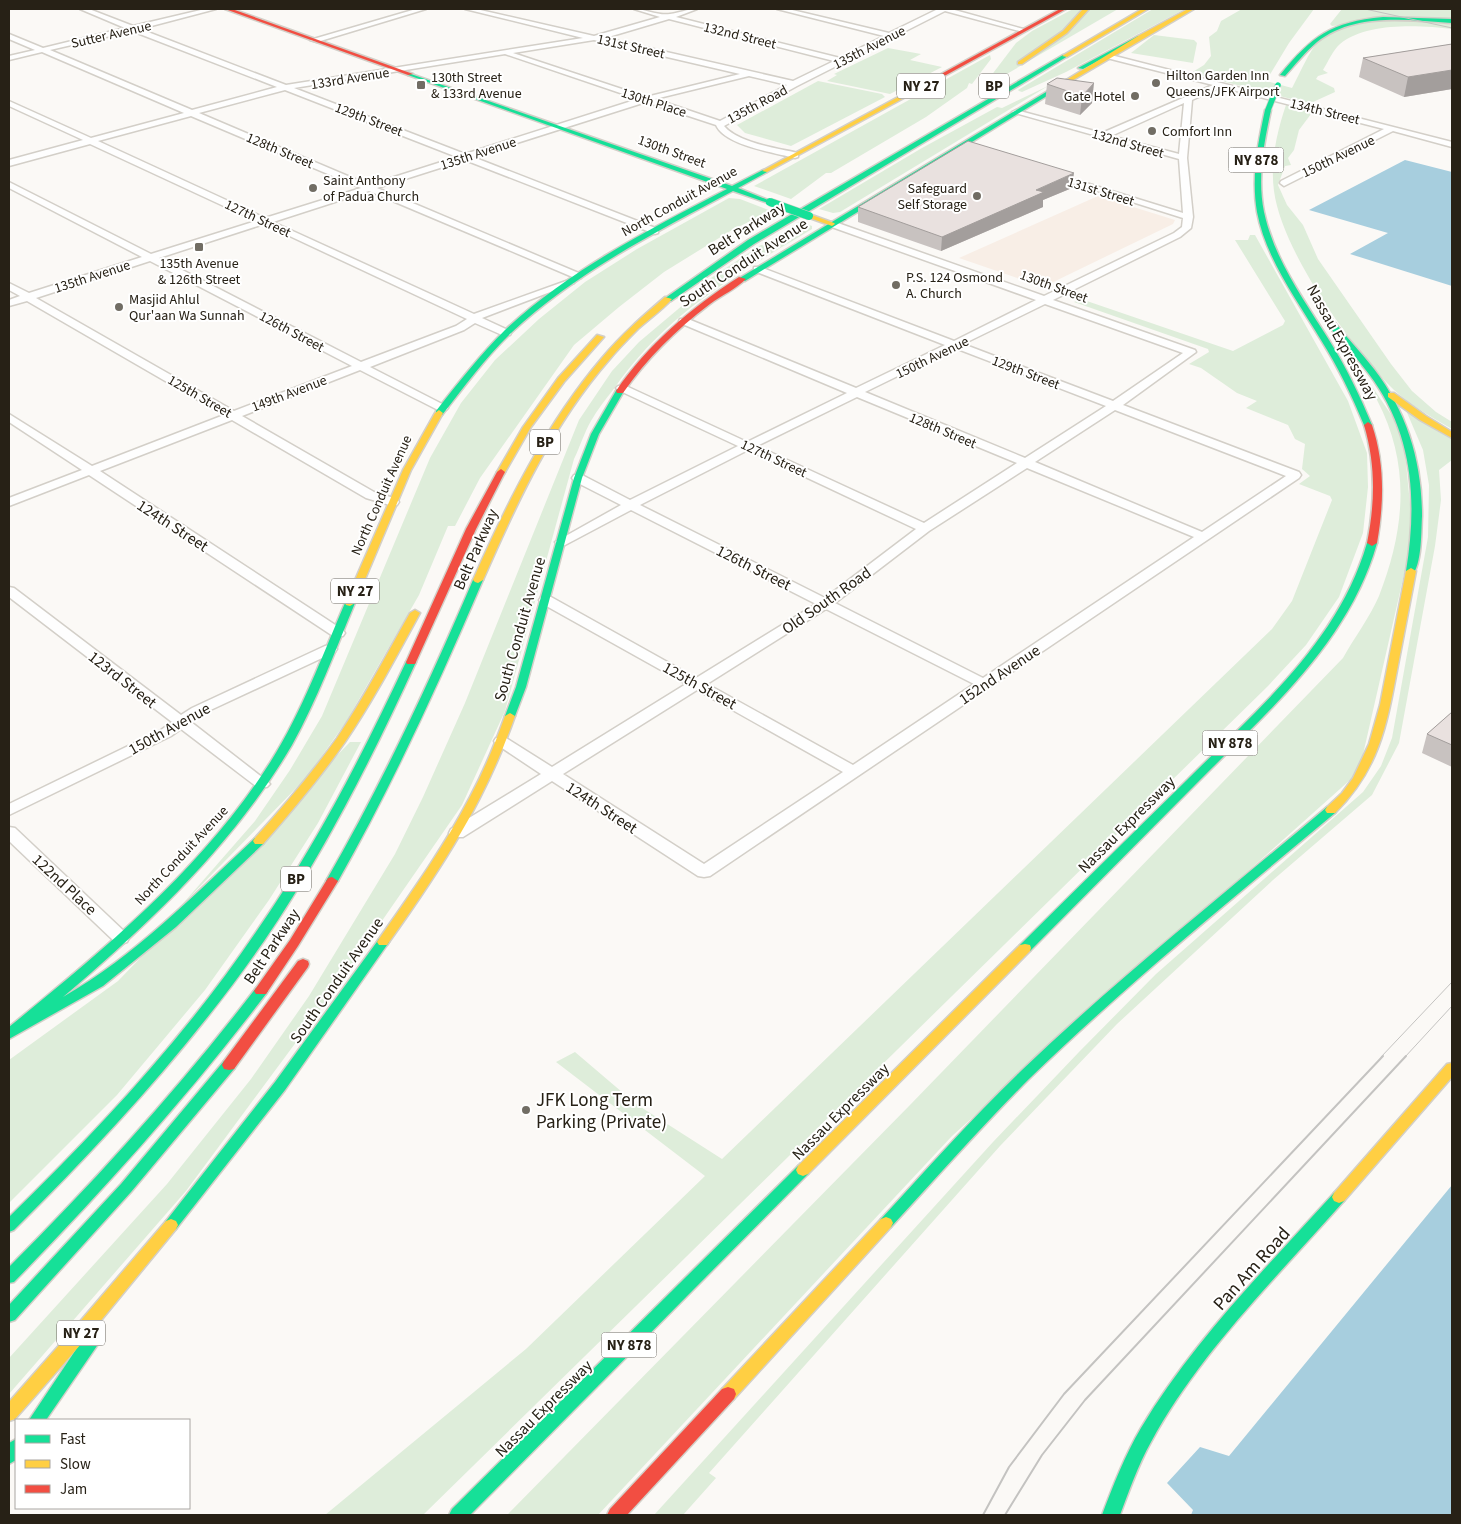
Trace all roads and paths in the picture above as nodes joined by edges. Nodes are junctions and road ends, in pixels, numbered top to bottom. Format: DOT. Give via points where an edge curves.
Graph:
graph roads {
  1 [pos="83,9"];
  2 [pos="213,9"];
  3 [pos="228,9"];
  4 [pos="423,9"];
  5 [pos="468,9"];
  6 [pos="637,9"];
  7 [pos="694,9"];
  8 [pos="780,9"];
  9 [pos="945,9"];
  10 [pos="1063,9"];
  11 [pos="1086,9"];
  12 [pos="1127,9"];
  13 [pos="1145,9"];
  14 [pos="1191,9"];
  15 [pos="668,17"];
  16 [pos="1452,21"];
  17 [pos="1313,26"];
  18 [pos="134,28"];
  19 [pos="1023,30"];
  20 [pos="9,36"];
  21 [pos="892,36"];
  22 [pos="1140,37"];
  23 [pos="597,38"];
  24 [pos="314,40"];
  25 [pos="42,50"];
  26 [pos="506,53"];
  27 [pos="1110,56"];
  28 [pos="9,58"];
  29 [pos="843,61"];
  30 [pos="1011,68"];
  31 [pos="399,70"];
  32 [pos="749,74"];
  33 [pos="1281,80"];
  34 [pos="794,84"];
  35 [pos="1221,84"];
  36 [pos="287,87"];
  37 [pos="647,99"];
  38 [pos="1188,99"];
  39 [pos="9,103"];
  40 [pos="1016,112"];
  41 [pos="193,113"];
  42 [pos="721,124"];
  43 [pos="559,127"];
  44 [pos="1393,128"];
  45 [pos="942,129"];
  46 [pos="1452,134"];
  47 [pos="1103,136"];
  48 [pos="1430,138"];
  49 [pos="91,141"];
  50 [pos="1452,144"];
  51 [pos="957,147"];
  52 [pos="970,150"];
  53 [pos="795,155"];
  54 [pos="466,156"];
  55 [pos="1183,158"];
  56 [pos="9,163"];
  57 [pos="1042,173"];
  58 [pos="1284,183"];
  59 [pos="9,184"];
  60 [pos="822,186"];
  61 [pos="370,188"];
  62 [pos="732,189"];
  63 [pos="798,200"];
  64 [pos="1261,212"];
  65 [pos="775,214"];
  66 [pos="1188,217"];
  67 [pos="265,221"];
  68 [pos="832,224"];
  69 [pos="655,231"];
  70 [pos="151,257"];
  71 [pos="758,269"];
  72 [pos="574,279"];
  73 [pos="9,286"];
  74 [pos="27,297"];
  75 [pos="1313,299"];
  76 [pos="1047,300"];
  77 [pos="9,303"];
  78 [pos="1323,313"];
  79 [pos="474,319"];
  80 [pos="684,321"];
  81 [pos="608,329"];
  82 [pos="506,334"];
  83 [pos="956,345"];
  84 [pos="1191,352"];
  85 [pos="360,366"];
  86 [pos="622,388"];
  87 [pos="1384,389"];
  88 [pos="855,393"];
  89 [pos="1114,406"];
  90 [pos="442,408"];
  91 [pos="233,415"];
  92 [pos="9,417"];
  93 [pos="1452,435"];
  94 [pos="747,446"];
  95 [pos="1023,463"];
  96 [pos="91,470"];
  97 [pos="500,476"];
  98 [pos="1295,476"];
  99 [pos="578,478"];
  100 [pos="9,502"];
  101 [pos="393,502"];
  102 [pos="632,505"];
  103 [pos="925,528"];
  104 [pos="1204,537"];
  105 [pos="561,542"];
  106 [pos="448,549"];
  107 [pos="9,591"];
  108 [pos="546,600"];
  109 [pos="420,604"];
  110 [pos="825,604"];
  111 [pos="338,633"];
  112 [pos="330,649"];
  113 [pos="696,682"];
  114 [pos="984,684"];
  115 [pos="180,722"];
  116 [pos="501,741"];
  117 [pos="854,772"];
  118 [pos="552,775"];
  119 [pos="262,784"];
  120 [pos="9,810"];
  121 [pos="362,829"];
  122 [pos="9,832"];
  123 [pos="453,836"];
  124 [pos="704,872"];
  125 [pos="339,892"];
  126 [pos="121,938"];
  127 [pos="310,952"];
  128 [pos="9,1033"];
  129 [pos="1452,1068"];
  130 [pos="9,1226"];
  131 [pos="151,1251"];
  132 [pos="9,1277"];
  133 [pos="9,1314"];
  134 [pos="9,1414"];
  135 [pos="38,1419"];
  136 [pos="458,1515"];
  137 [pos="616,1515"];
  138 [pos="1111,1515"];
  1 -- 18 [label="street, 129th Street"];
  2 -- 18 [label="street, Sutter Avenue"];
  3 -- 24 [label="main road, 130th Street"];
  4 -- 24 [label="street"];
  5 -- 23 [label="street, 131st Street"];
  6 -- 15 [label="street, 132nd Street"];
  7 -- 15 [label="street, 133rd Avenue"];
  8 -- 21 [label="street"];
  9 -- 19 [label="street"];
  9 -- 21 [label="street, 135th Avenue"];
  10 -- 19 [label="main road, North Conduit Avenue / NY 27"];
  11 -- 30 [label="main road" via="1063,33"];
  12 -- 60 [label="main road, BP"];
  13 -- 45 [label="main road, Belt Parkway / BP"];
  14 -- 22 [label="main road, South Conduit Avenue / NY 27"];
  15 -- 23 [label="street, 133rd Avenue"];
  15 -- 29 [label="street, 132nd Street"];
  16 -- 33 [label="main road" via="1382,20 1337,28 1320,36"];
  17 -- 33 [label="main road, Nassau Expressway / NY 878"];
  18 -- 25 [label="street, Sutter Avenue"];
  18 -- 36 [label="street, 129th Street"];
  19 -- 53 [label="main road, North Conduit Avenue / NY 27"];
  20 -- 25 [label="street, 128th Street"];
  21 -- 29 [label="street, 135th Avenue"];
  22 -- 27 [label="main road, South Conduit Avenue / NY 27"];
  22 -- 45 [label="main road" via="1070,74"];
  23 -- 26 [label="street, 133rd Avenue"];
  23 -- 32 [label="street, 131st Street"];
  24 -- 31 [label="main road, 130th Street"];
  25 -- 28 [label="street, Sutter Avenue"];
  25 -- 41 [label="street, 128th Street"];
  26 -- 31 [label="street, 133rd Avenue"];
  26 -- 37 [label="street, 130th Place"];
  27 -- 35 [label="street, 134th Street"];
  27 -- 40 [label="main road, South Conduit Avenue / NY 27"];
  29 -- 34 [label="street, 135th Avenue"];
  31 -- 36 [label="street, 133rd Avenue"];
  31 -- 43 [label="main road, 130th Street"];
  32 -- 34 [label="street, 131st Street"];
  32 -- 37 [label="street, 135th Avenue"];
  33 -- 64 [label="main road, Nassau Expressway / NY 878, bridge" via="1268,110 1255,172"];
  34 -- 42 [label="street, 135th Road"];
  35 -- 38 [label="street"];
  35 -- 44 [label="street, 134th Street"];
  36 -- 41 [label="street, 133rd Avenue"];
  36 -- 54 [label="street, 129th Street"];
  37 -- 42 [label="street, 130th Place"];
  37 -- 43 [label="street, 135th Avenue"];
  38 -- 47 [label="street"];
  38 -- 55 [label="street"];
  39 -- 49 [label="street, 127th Street"];
  40 -- 47 [label="street, 132nd Street"];
  40 -- 51 [label="main road, South Conduit Avenue / NY 27"];
  41 -- 49 [label="street, 133rd Avenue"];
  41 -- 61 [label="street, 128th Street"];
  42 -- 53 [label="street, 130th Place" via="720,128 729,135"];
  43 -- 54 [label="street, 135th Avenue"];
  43 -- 62 [label="main road, 130th Street"];
  44 -- 48 [label="street, 134th Street"];
  44 -- 58 [label="street, 150th Avenue"];
  45 -- 121 [label="main road, Belt Parkway / BP" via="771,230 701,276 644,319 598,365 556,423 521,487 422,711"];
  46 -- 48 [label="street"];
  47 -- 55 [label="street, 132nd Street"];
  48 -- 50 [label="street, 134th Street"];
  49 -- 56 [label="street, 133rd Avenue"];
  49 -- 67 [label="street, 127th Street"];
  51 -- 52 [label="street"];
  51 -- 68 [label="main road, South Conduit Avenue / NY 27"];
  53 -- 62 [label="main road, North Conduit Avenue / NY 27"];
  54 -- 61 [label="street, 135th Avenue"];
  54 -- 69 [label="street, 129th Street"];
  55 -- 66 [label="street"];
  57 -- 66 [label="street, 131st Street"];
  59 -- 70 [label="street, 126th Street"];
  61 -- 67 [label="street, 135th Avenue"];
  61 -- 72 [label="street, 128th Street"];
  62 -- 68 [label="main road, 130th Street, bridge"];
  62 -- 69 [label="main road, North Conduit Avenue / NY 27"];
  63 -- 65 [label="main road, Belt Parkway"];
  64 -- 75 [label="main road"];
  64 -- 136 [label="main road, Nassau Expressway / NY 878" via="1274,252 1358,399 1375,451 1379,487 1375,531 1361,578 1341,619 1286,687"];
  66 -- 76 [label="street, 150th Avenue" via="1186,228 1177,235"];
  67 -- 70 [label="street, 135th Avenue"];
  67 -- 79 [label="street, 127th Street"];
  68 -- 71 [label="main road, South Conduit Avenue / NY 27"];
  68 -- 76 [label="street, 130th Street"];
  69 -- 72 [label="main road, North Conduit Avenue / NY 27"];
  70 -- 74 [label="street, 135th Avenue"];
  70 -- 85 [label="street, 126th Street"];
  71 -- 80 [label="main road, South Conduit Avenue / NY 27"];
  71 -- 83 [label="street, 129th Street"];
  72 -- 79 [label="street, 149th Avenue"];
  72 -- 82 [label="main road, North Conduit Avenue / NY 27"];
  73 -- 74 [label="street, 125th Street"];
  74 -- 77 [label="street, 135th Avenue"];
  74 -- 91 [label="street, 125th Street"];
  76 -- 83 [label="street, 150th Avenue"];
  76 -- 84 [label="street, 130th Street"];
  78 -- 87 [label="main road"];
  79 -- 82 [label="street, 127th Street"];
  79 -- 85 [label="street, 149th Avenue" via="460,328"];
  80 -- 86 [label="main road, South Conduit Avenue / NY 27"];
  80 -- 88 [label="street, 128th Street"];
  81 -- 97 [label="main road, Belt Parkway / BP" via="578,359 544,402"];
  82 -- 90 [label="main road, North Conduit Avenue / NY 27" via="473,368"];
  83 -- 88 [label="street, 150th Avenue"];
  83 -- 89 [label="street, 129th Street"];
  84 -- 89 [label="street, Old South Road"];
  85 -- 90 [label="street, 126th Street"];
  85 -- 91 [label="street, 149th Avenue"];
  86 -- 94 [label="street, 127th Street"];
  86 -- 99 [label="main road, South Conduit Avenue / NY 27" via="595,434"];
  87 -- 93 [label="main road"];
  87 -- 137 [label="main road" via="1399,416 1412,451 1419,519 1382,725 1372,755 1358,781 1336,804 1131,978 1000,1100"];
  88 -- 94 [label="street, 150th Avenue"];
  88 -- 95 [label="street, 128th Street"];
  89 -- 95 [label="street, Old South Road"];
  89 -- 98 [label="street, 129th Street"];
  90 -- 101 [label="main road, North Conduit Avenue / NY 27" via="420,444"];
  91 -- 96 [label="street, 149th Avenue"];
  91 -- 101 [label="street, 125th Street" via="370,495"];
  92 -- 96 [label="street, 124th Street"];
  94 -- 102 [label="street, 150th Avenue"];
  94 -- 103 [label="street, 127th Street"];
  95 -- 103 [label="street, Old South Road"];
  95 -- 104 [label="street, 128th Street"];
  96 -- 100 [label="street, 149th Avenue"];
  96 -- 111 [label="street, 124th Street"];
  97 -- 106 [label="main road"];
  97 -- 130 [label="main road, Belt Parkway / BP" via="375,740 270,921 168,1058 87,1148"];
  98 -- 104 [label="street, 152nd Avenue"];
  99 -- 102 [label="street, 126th Street"];
  99 -- 105 [label="main road, South Conduit Avenue / NY 27"];
  101 -- 111 [label="main road, North Conduit Avenue / NY 27"];
  102 -- 105 [label="street, 150th Avenue"];
  102 -- 110 [label="street, 126th Street"];
  103 -- 110 [label="street, Old South Road"];
  104 -- 114 [label="street, 152nd Avenue"];
  105 -- 108 [label="main road, South Conduit Avenue / NY 27"];
  107 -- 115 [label="street, 123rd Street"];
  108 -- 113 [label="street, 125th Street"];
  108 -- 116 [label="main road, South Conduit Avenue / NY 27"];
  109 -- 128 [label="main road" via="340,741 295,801 253,848 172,924 98,983"];
  110 -- 113 [label="street, Old South Road"];
  110 -- 114 [label="street, 126th Street"];
  111 -- 112 [label="main road, North Conduit Avenue / NY 27"];
  112 -- 115 [label="street, 150th Avenue"];
  112 -- 119 [label="main road, North Conduit Avenue / NY 27" via="295,729"];
  113 -- 117 [label="street, 125th Street"];
  113 -- 118 [label="street, Old South Road"];
  114 -- 117 [label="street, 152nd Avenue"];
  115 -- 119 [label="street, 123rd Street"];
  115 -- 120 [label="street, 150th Avenue" via="166,733"];
  116 -- 118 [label="street, 124th Street"];
  116 -- 123 [label="main road, South Conduit Avenue / NY 27" via="483,786"];
  117 -- 124 [label="street, 152nd Avenue"];
  118 -- 123 [label="street, Old South Road"];
  118 -- 124 [label="street, 124th Street"];
  119 -- 126 [label="main road, North Conduit Avenue / NY 27" via="195,866"];
  121 -- 125 [label="main road"];
  121 -- 132 [label="main road, Belt Parkway / BP" via="293,946 217,1049 121,1162"];
  122 -- 126 [label="street, 122nd Place"];
  123 -- 131 [label="main road, South Conduit Avenue / NY 27" via="325,1025"];
  126 -- 128 [label="main road, North Conduit Avenue / NY 27"];
  127 -- 133 [label="main road" via="228,1069 168,1143"];
  129 -- 138 [label="main road, Pan Am Road" via="1198,1358 1147,1434 1130,1466"];
  131 -- 134 [label="main road, South Conduit Avenue / NY 27"];
  131 -- 135 [label="main road"];
}
